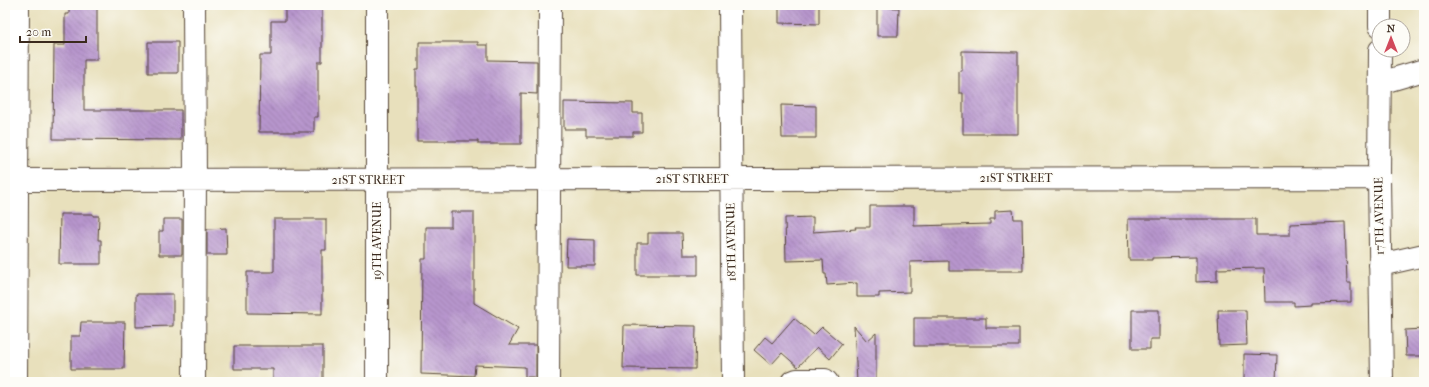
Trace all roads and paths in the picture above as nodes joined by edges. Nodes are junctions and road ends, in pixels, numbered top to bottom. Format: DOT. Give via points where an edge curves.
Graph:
graph roads {
  1 [pos="18,5"];
  2 [pos="194,5"];
  3 [pos="377,5"];
  4 [pos="550,5"];
  5 [pos="730,5"];
  6 [pos="1380,5"];
  7 [pos="1380,18"];
  8 [pos="1380,58"];
  9 [pos="1424,70"];
  10 [pos="1380,83"];
  11 [pos="1379,178"];
  12 [pos="548,179"];
  13 [pos="731,179"];
  14 [pos="11,180"];
  15 [pos="195,180"];
  16 [pos="376,180"];
  17 [pos="1424,255"];
  18 [pos="1380,265"];
  19 [pos="16,382"];
  20 [pos="194,382"];
  21 [pos="377,382"];
  22 [pos="548,382"];
  23 [pos="732,382"];
  24 [pos="792,382"];
  25 [pos="827,382"];
  26 [pos="1382,382"];
  1 -- 14 [label="street"];
  2 -- 15 [label="street"];
  3 -- 16 [label="street, 19TH AVENUE"];
  4 -- 12 [label="street"];
  5 -- 13 [label="street, 18TH AVENUE"];
  6 -- 7 [label="street"];
  8 -- 10 [label="street, 17TH AVENUE"];
  9 -- 10 [label="street"];
  10 -- 11 [label="street, 17TH AVENUE"];
  11 -- 13 [label="street, 21ST STREET"];
  11 -- 18 [label="street, 17TH AVENUE"];
  12 -- 13 [label="street, 21ST STREET"];
  12 -- 16 [label="street, 21ST STREET"];
  12 -- 22 [label="street"];
  13 -- 23 [label="street, 18TH AVENUE"];
  14 -- 15 [label="street, 21ST STREET"];
  14 -- 19 [label="street"];
  15 -- 16 [label="street, 21ST STREET"];
  15 -- 20 [label="street"];
  16 -- 21 [label="street, 19TH AVENUE"];
  17 -- 18 [label="street"];
  18 -- 26 [label="street, 17TH AVENUE"];
  24 -- 25 [label="street"];
}
